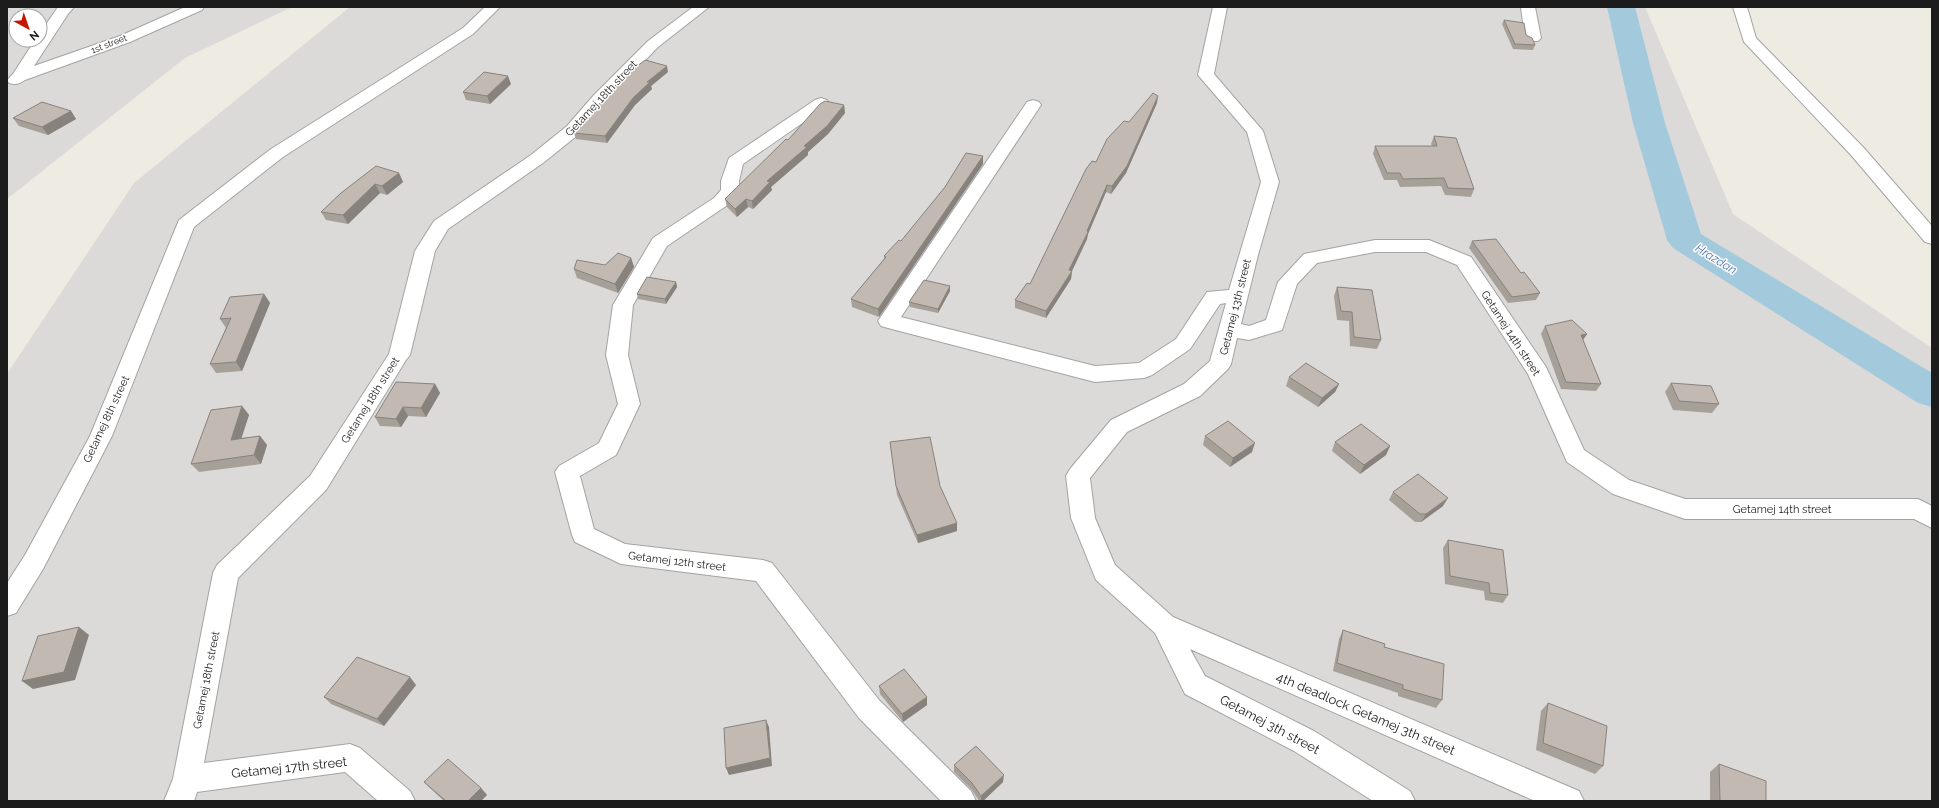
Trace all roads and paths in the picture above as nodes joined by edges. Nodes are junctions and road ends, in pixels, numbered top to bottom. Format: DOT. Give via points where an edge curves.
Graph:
graph roads {
  1 [pos="67,7"];
  2 [pos="197,7"];
  3 [pos="493,7"];
  4 [pos="702,7"];
  5 [pos="1220,7"];
  6 [pos="1528,7"];
  7 [pos="1740,7"];
  8 [pos="1533,38"];
  9 [pos="13,81"];
  10 [pos="821,103"];
  11 [pos="1033,105"];
  12 [pos="1932,238"];
  13 [pos="1237,296"];
  14 [pos="1229,329"];
  15 [pos="1932,518"];
  16 [pos="7,605"];
  17 [pos="1164,625"];
  18 [pos="183,790"];
  19 [pos="400,801"];
  20 [pos="961,801"];
  21 [pos="1400,801"];
  22 [pos="1569,801"];
  1 -- 9 [label="street"];
  2 -- 9 [label="street, 1st street" via="125,39"];
  3 -- 16 [label="street, Getamej 8th street" via="468,31 277,153 186,224 101,436 34,562"];
  4 -- 18 [label="street, Getamej 18th street" via="653,44 600,98 573,130 537,159 441,225 425,251 399,355 318,483 226,573"];
  5 -- 13 [label="street, Getamej 13th street" via="1206,75 1255,131 1270,182"];
  6 -- 8 [label="street"];
  7 -- 12 [label="street" via="1749,39 1857,150"];
  10 -- 20 [label="street, Getamej 12th street" via="735,162 730,192 720,202 660,242 623,305 617,355 629,404 608,449 567,472 584,535 615,551 621,554 763,571 869,709"];
  11 -- 13 [label="street" via="888,321 1095,374 1144,370 1183,344 1214,297"];
  13 -- 14 [label="street, Getamej 13th street"];
  14 -- 15 [label="street, Getamej 14th street" via="1248,333 1274,325 1288,282 1311,258 1375,246 1429,246 1464,261 1538,372 1574,456 1621,487 1685,509 1918,509"];
  14 -- 17 [label="street, Getamej 13th street" via="1220,364 1192,390 1119,426 1078,476 1083,518 1105,572"];
  17 -- 21 [label="street, Getamej 3th street" via="1196,685 1304,741"];
  17 -- 22 [label="street, 4th deadlock Getamej 3th street"];
  18 -- 19 [label="street, Getamej 17th street" via="350,758"];
}
